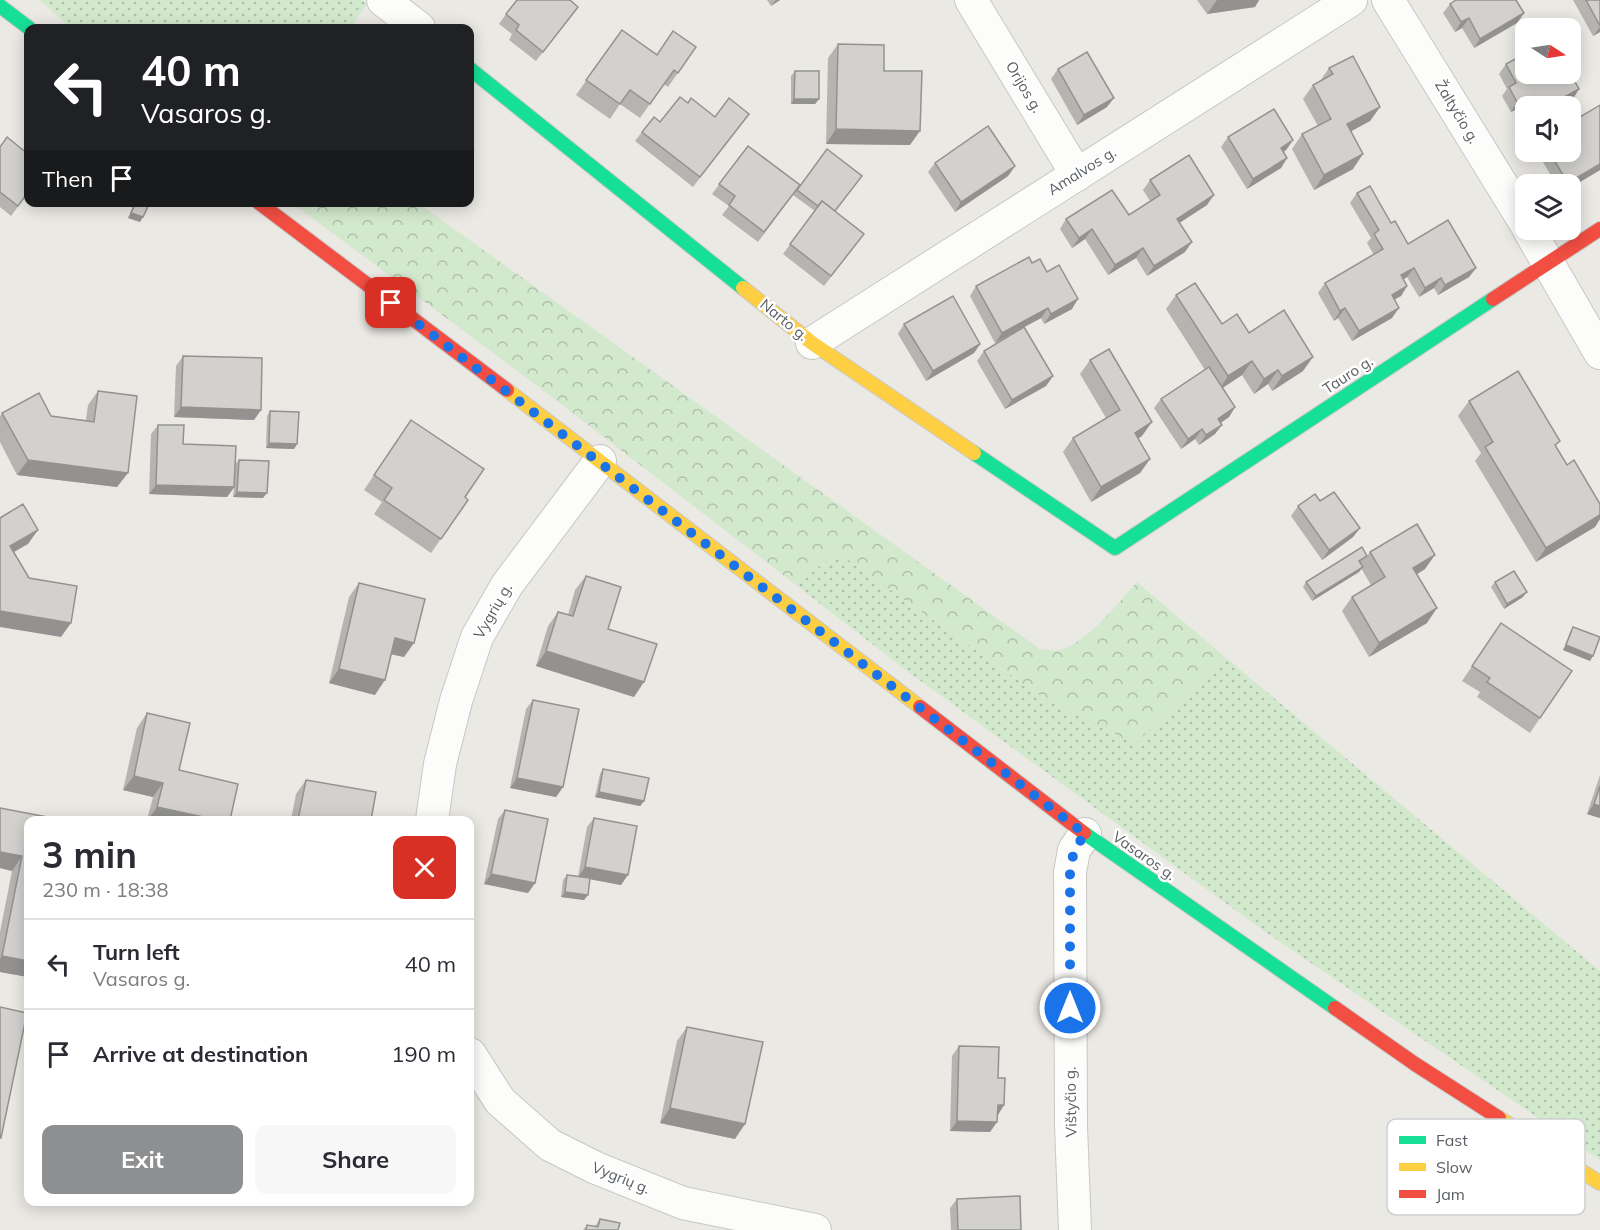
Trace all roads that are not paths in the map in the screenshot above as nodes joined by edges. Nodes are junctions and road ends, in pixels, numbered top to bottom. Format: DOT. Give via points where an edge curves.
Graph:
graph roads {
  1 [pos="383,0"];
  2 [pos="970,0"];
  3 [pos="1351,0"];
  4 [pos="1388,0"];
  5 [pos="0,6"];
  6 [pos="24,24"];
  7 [pos="414,24"];
  8 [pos="474,72"];
  9 [pos="1077,175"];
  10 [pos="1515,206"];
  11 [pos="265,207"];
  12 [pos="1600,229"];
  13 [pos="1535,240"];
  14 [pos="1550,263"];
  15 [pos="812,343"];
  16 [pos="1600,353"];
  17 [pos="600,461"];
  18 [pos="1115,548"];
  19 [pos="433,816"];
  20 [pos="1085,834"];
  21 [pos="474,1060"];
  22 [pos="1501,1119"];
  23 [pos="1585,1173"];
  24 [pos="1600,1183"];
  25 [pos="815,1230"];
  26 [pos="1075,1230"];
  1 -- 7 [label="street"];
  2 -- 9 [label="street, Orijos g."];
  3 -- 9 [label="street, Amalvos g."];
  4 -- 10 [label="street, Žaltyčio g."];
  5 -- 6 [label="main road"];
  8 -- 15 [label="main road, Narto g."];
  9 -- 15 [label="street, Amalvos g."];
  11 -- 17 [label="main road, Vasaros g."];
  12 -- 14 [label="main road, Tauro g."];
  13 -- 14 [label="street"];
  14 -- 16 [label="street"];
  14 -- 18 [label="main road, Tauro g."];
  15 -- 18 [label="main road, Narto g."];
  17 -- 19 [label="street, Vygrių g." via="507,585 477,637 440,764"];
  17 -- 20 [label="main road, Vasaros g."];
  20 -- 22 [label="main road, Vasaros g." via="1415,1064"];
  20 -- 26 [label="street, Vištyčio g." via="1074,850 1070,872"];
  21 -- 25 [label="street, Vygrių g." via="500,1101 550,1145 586,1164 683,1203"];
  23 -- 24 [label="main road, Vasaros g."];
}
